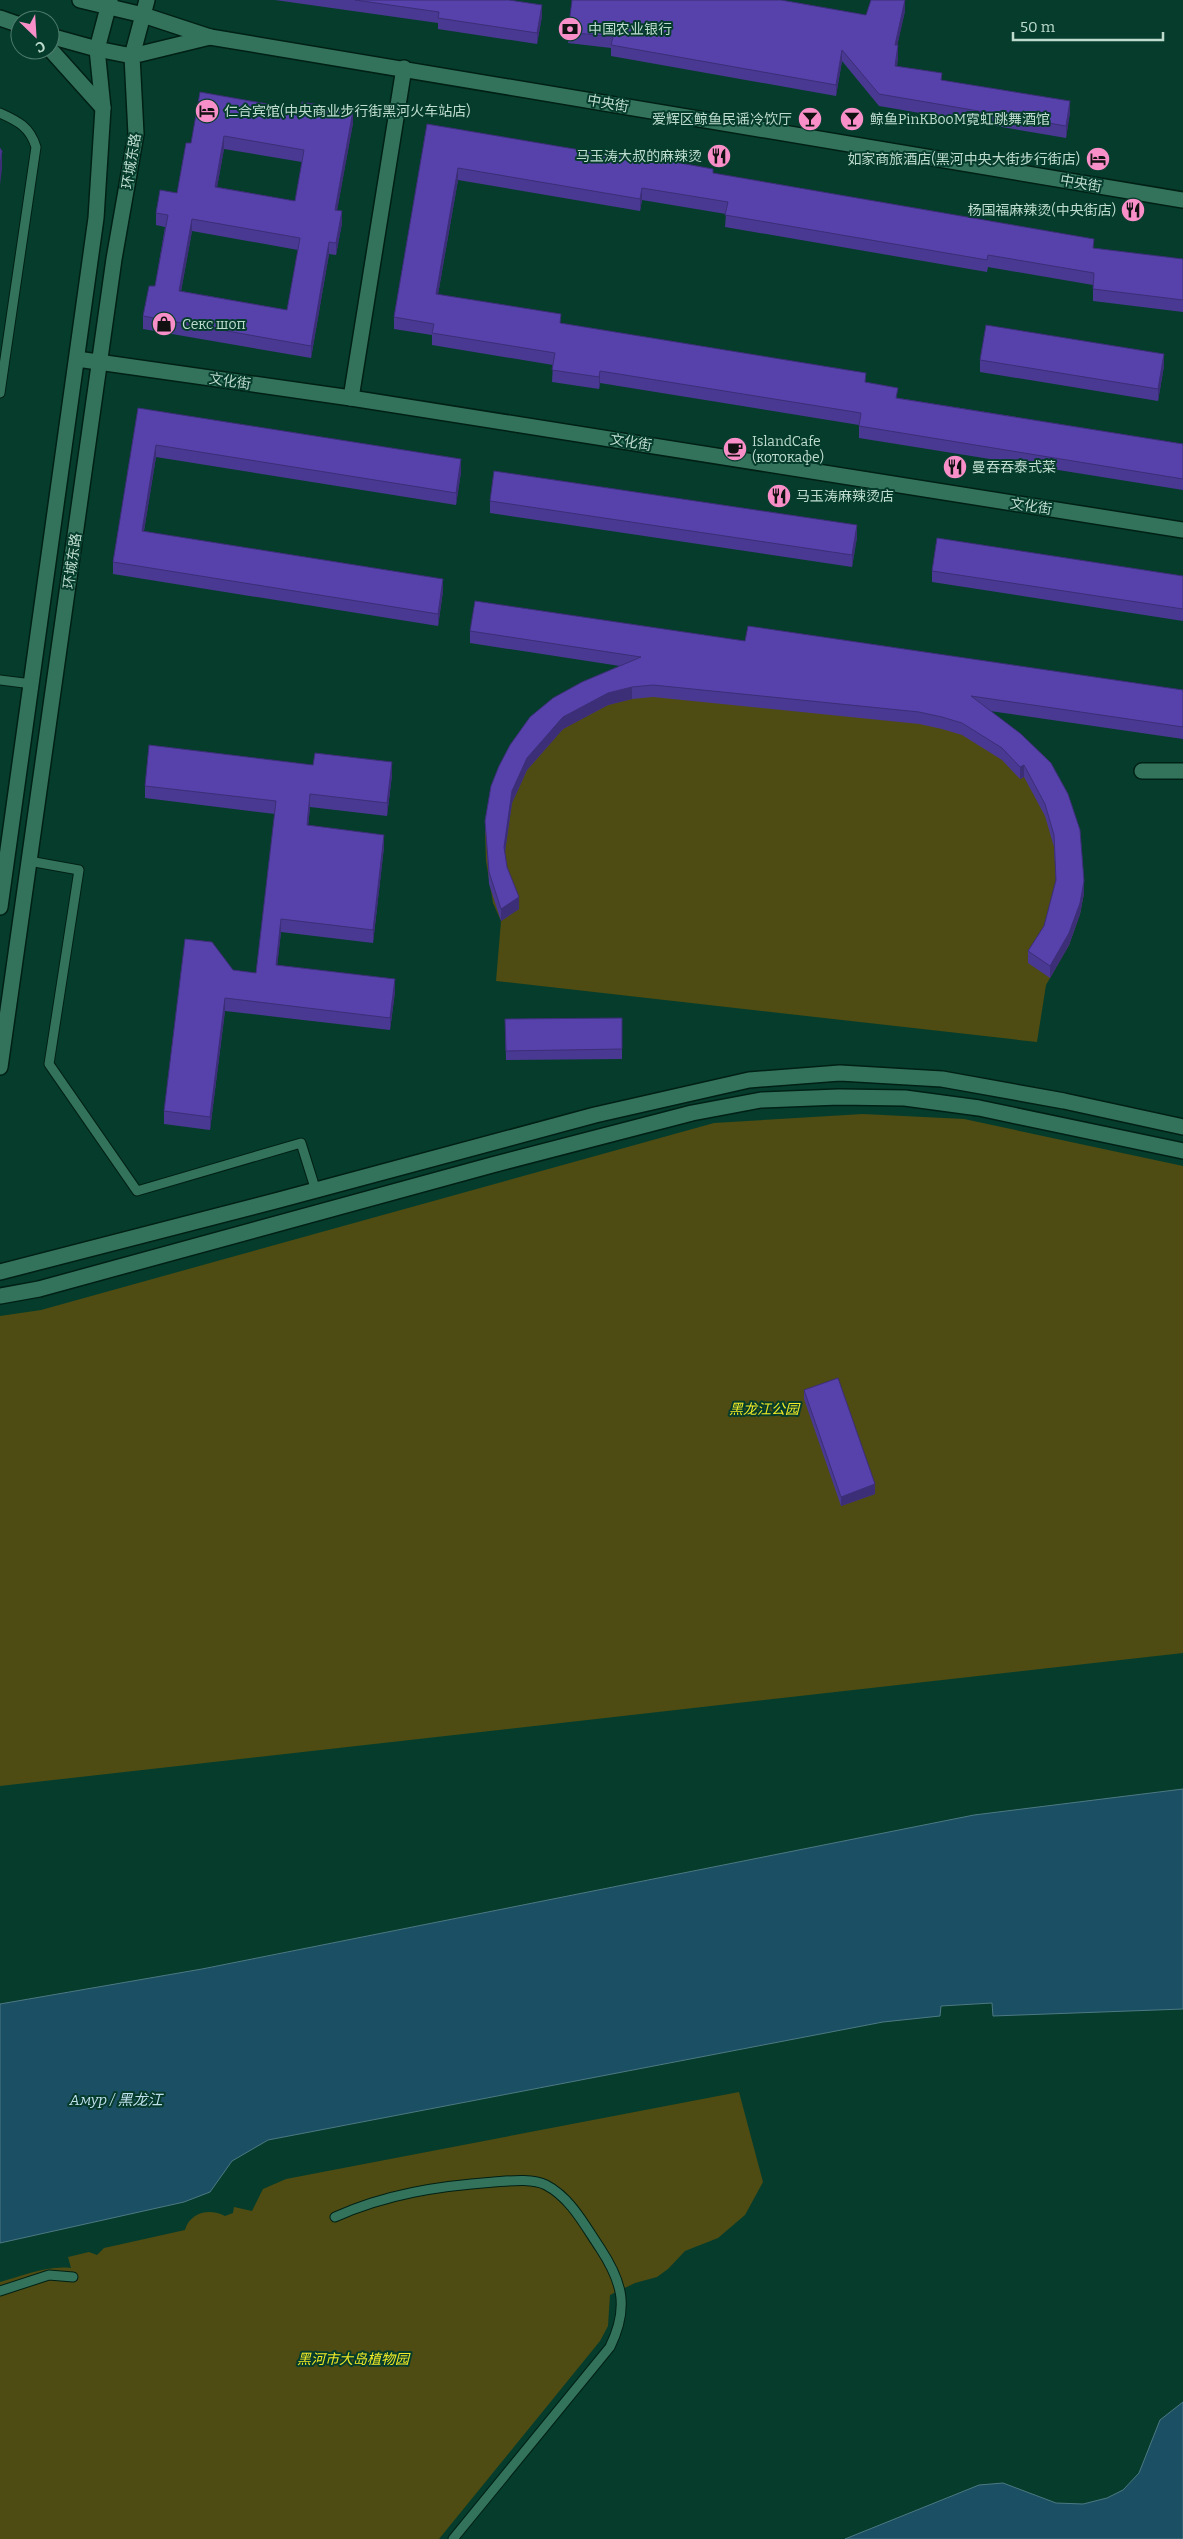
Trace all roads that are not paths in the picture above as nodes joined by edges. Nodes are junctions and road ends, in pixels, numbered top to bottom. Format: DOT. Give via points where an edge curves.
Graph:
graph roads {
  1 [pos="80,0"];
  2 [pos="109,4"];
  3 [pos="145,7"];
  4 [pos="210,37"];
  5 [pos="60,39"];
  6 [pos="97,50"];
  7 [pos="132,56"];
  8 [pos="60,59"];
  9 [pos="404,68"];
  10 [pos="103,108"];
  11 [pos="0,112"];
  12 [pos="1183,200"];
  13 [pos="78,359"];
  14 [pos="100,362"];
  15 [pos="0,394"];
  16 [pos="351,398"];
  17 [pos="1183,530"];
  18 [pos="0,680"];
  19 [pos="32,684"];
  20 [pos="1142,771"];
  21 [pos="1183,771"];
  22 [pos="29,861"];
  23 [pos="0,907"];
  24 [pos="0,1067"];
  25 [pos="1183,1127"];
  26 [pos="1183,1151"];
  27 [pos="316,1191"];
  28 [pos="0,1272"];
  29 [pos="0,1296"];
  30 [pos="336,2217"];
  31 [pos="73,2277"];
  32 [pos="0,2291"];
  33 [pos="453,2539"];
  1 -- 2 [label="street"];
  2 -- 3 [label="street"];
  2 -- 6 [label="street"];
  3 -- 4 [label="street"];
  3 -- 7 [label="street, 环城东路"];
  4 -- 7 [label="street"];
  4 -- 9 [label="street, 中央街"];
  5 -- 6 [label="street"];
  6 -- 7 [label="street"];
  6 -- 10 [label="street, 环城东路"];
  7 -- 14 [label="street, 环城东路" via="136,134"];
  8 -- 10 [label="street"];
  9 -- 12 [label="street, 中央街"];
  9 -- 16 [label="street"];
  10 -- 13 [label="street, 环城东路" via="96,218"];
  11 -- 15 [label="lane" via="24,124 36,147"];
  13 -- 14 [label="street, 文化街"];
  13 -- 19 [label="street, 环城东路"];
  14 -- 16 [label="street, 文化街"];
  14 -- 22 [label="street, 环城东路"];
  16 -- 17 [label="street, 文化街"];
  18 -- 19 [label="lane"];
  19 -- 23 [label="street, 环城东路"];
  20 -- 21 [label="street"];
  22 -- 24 [label="street, 环城东路"];
  22 -- 27 [label="lane" via="79,870 49,1064 137,1191 301,1143"];
  25 -- 27 [label="street" via="942,1079 840,1073 749,1080 595,1115"];
  26 -- 29 [label="street" via="979,1108 905,1098 761,1100 692,1113 39,1289"];
  27 -- 28 [label="street"];
  30 -- 33 [label="lane" via="391,2197 450,2186 515,2180 545,2184 570,2204 610,2263 619,2283 621,2316 610,2347"];
  31 -- 32 [label="lane" via="49,2275"];
}
